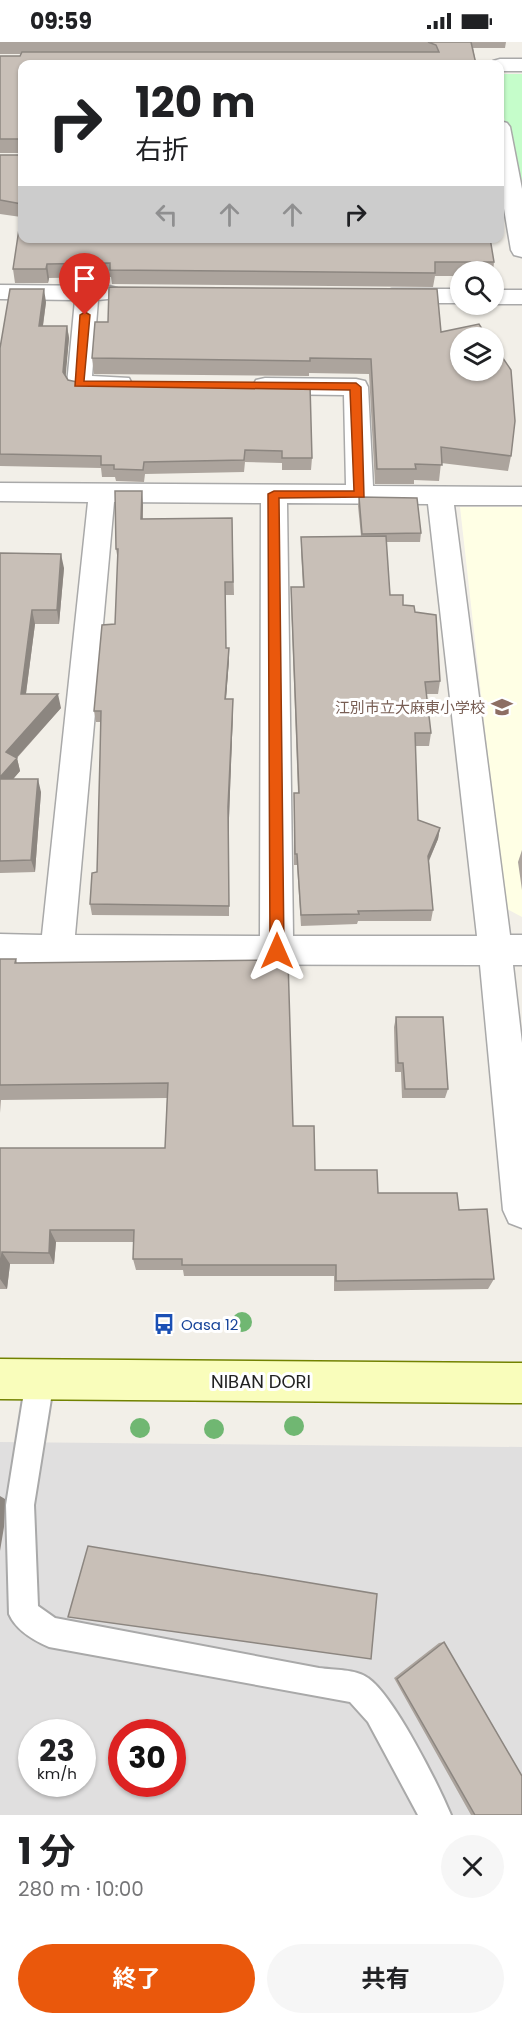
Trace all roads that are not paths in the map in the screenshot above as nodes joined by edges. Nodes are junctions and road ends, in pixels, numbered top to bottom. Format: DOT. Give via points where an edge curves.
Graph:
graph roads {
  1 [pos="504,65"];
  2 [pos="522,65"];
  3 [pos="504,169"];
  4 [pos="522,250"];
  5 [pos="0,292"];
  6 [pos="87,293"];
  7 [pos="134,293"];
  8 [pos="367,295"];
  9 [pos="450,296"];
  10 [pos="504,297"];
  11 [pos="522,297"];
  12 [pos="148,385"];
  13 [pos="240,386"];
  14 [pos="0,492"];
  15 [pos="102,493"];
  16 [pos="274,494"];
  17 [pos="360,495"];
  18 [pos="440,495"];
  19 [pos="522,496"];
  20 [pos="0,949"];
  21 [pos="57,949"];
  22 [pos="509,950"];
  23 [pos="277,951"];
  24 [pos="522,1210"];
  25 [pos="0,1379"];
  26 [pos="40,1380"];
  27 [pos="522,1383"];
  28 [pos="435,1815"];
  1 -- 2 [label="street"];
  3 -- 4 [label="street"];
  5 -- 6 [label="street"];
  6 -- 7 [label="street"];
  6 -- 12 [label="street" via="79,384"];
  8 -- 9 [label="street"];
  10 -- 11 [label="street"];
  13 -- 17 [label="street" via="356,387"];
  14 -- 15 [label="street"];
  15 -- 16 [label="street"];
  15 -- 21 [label="street"];
  16 -- 17 [label="street"];
  16 -- 23 [label="street"];
  17 -- 18 [label="street"];
  18 -- 19 [label="street"];
  18 -- 22 [label="street"];
  20 -- 21 [label="street"];
  21 -- 23 [label="street"];
  22 -- 23 [label="street"];
  22 -- 24 [label="street"];
  25 -- 26 [label="main road, NIBAN DORI"];
  26 -- 27 [label="main road, NIBAN DORI"];
  26 -- 28 [label="lane" via="20,1505 24,1614 49,1632 357,1688 379,1711"];
}
